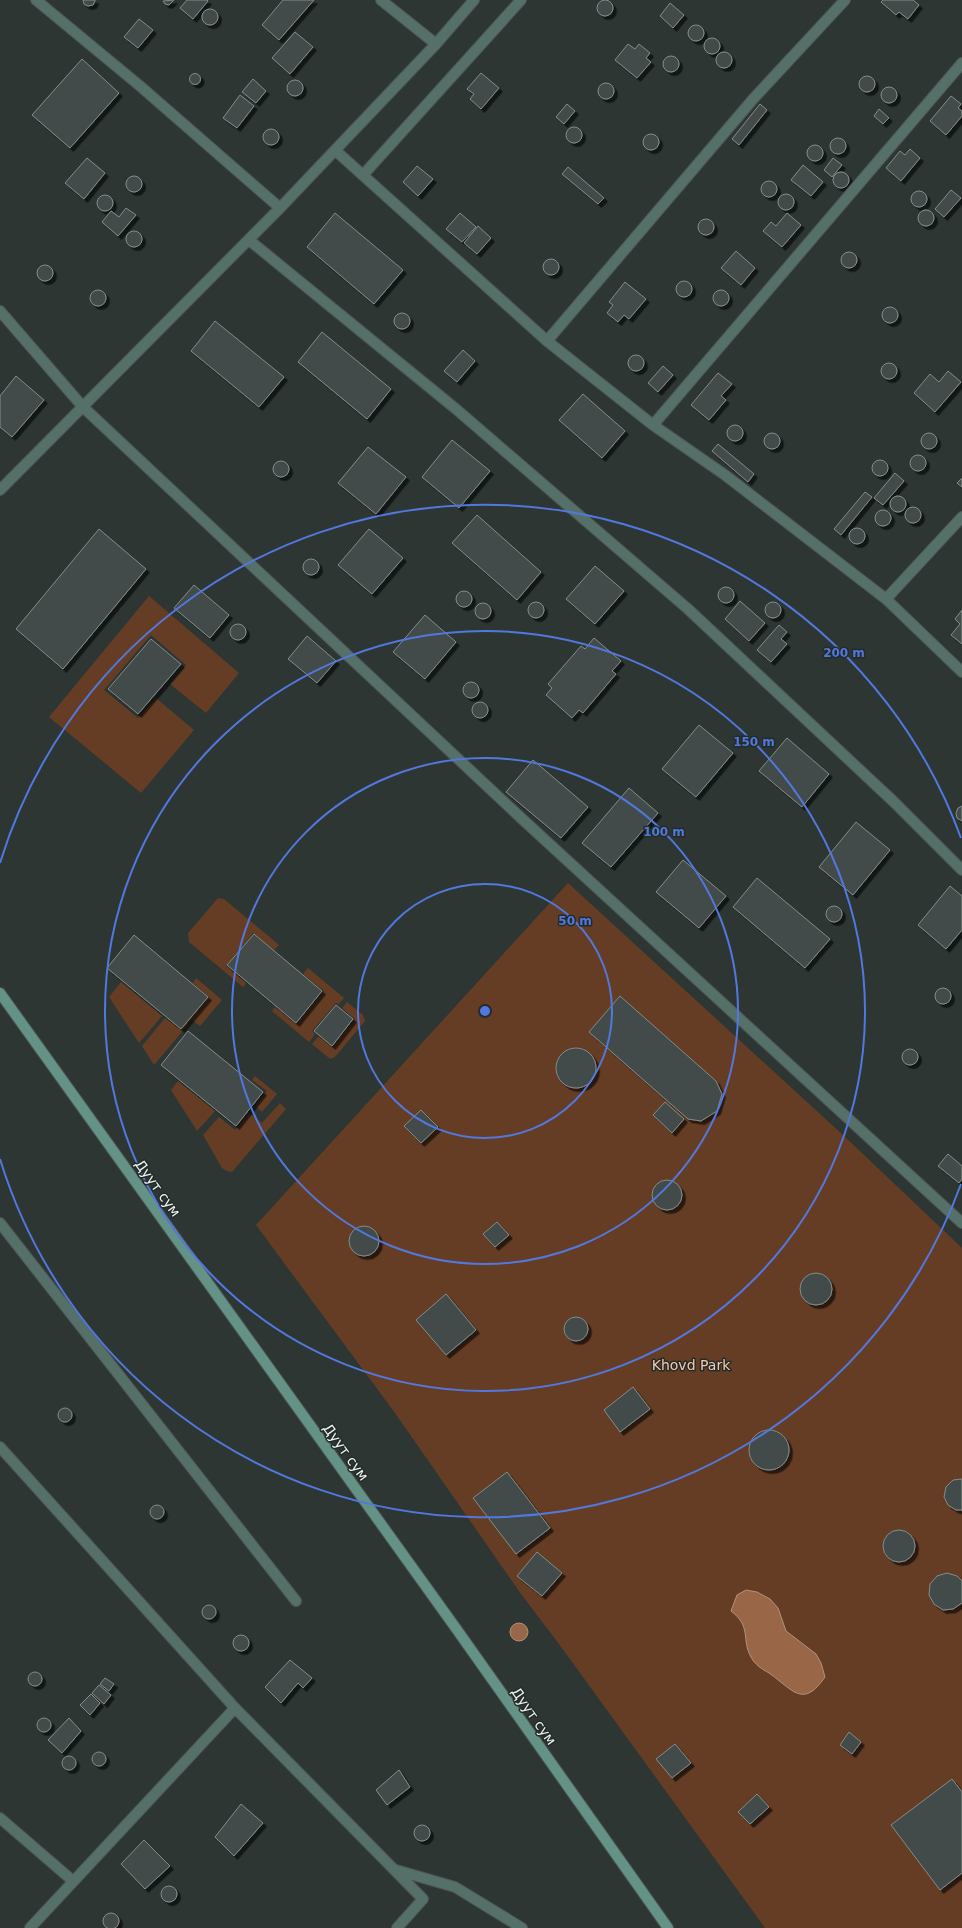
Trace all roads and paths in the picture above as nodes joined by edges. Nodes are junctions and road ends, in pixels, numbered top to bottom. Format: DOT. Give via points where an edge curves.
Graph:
graph roads {
  1 [pos="36,0"];
  2 [pos="381,0"];
  3 [pos="474,0"];
  4 [pos="521,0"];
  5 [pos="845,0"];
  6 [pos="436,44"];
  7 [pos="962,63"];
  8 [pos="336,151"];
  9 [pos="363,175"];
  10 [pos="280,208"];
  11 [pos="249,240"];
  12 [pos="0,311"];
  13 [pos="547,341"];
  14 [pos="83,406"];
  15 [pos="653,425"];
  16 [pos="0,490"];
  17 [pos="962,517"];
  18 [pos="886,599"];
  19 [pos="962,672"];
  20 [pos="962,870"];
  21 [pos="0,993"];
  22 [pos="0,1223"];
  23 [pos="962,1223"];
  24 [pos="0,1447"];
  25 [pos="296,1601"];
  26 [pos="235,1708"];
  27 [pos="0,1818"];
  28 [pos="394,1870"];
  29 [pos="73,1881"];
  30 [pos="30,1928"];
  31 [pos="397,1928"];
  32 [pos="522,1928"];
  33 [pos="668,1928"];
  1 -- 10 [label="street" via="140,86"];
  2 -- 6 [label="street"];
  3 -- 6 [label="street"];
  4 -- 9 [label="street"];
  5 -- 13 [label="street" via="754,98"];
  6 -- 8 [label="street"];
  7 -- 15 [label="street"];
  8 -- 9 [label="street"];
  8 -- 10 [label="street"];
  9 -- 13 [label="street"];
  10 -- 11 [label="street"];
  11 -- 14 [label="street"];
  11 -- 20 [label="street" via="456,409 688,609 894,802"];
  12 -- 14 [label="street"];
  13 -- 15 [label="street"];
  14 -- 16 [label="street"];
  14 -- 23 [label="street" via="520,817"];
  15 -- 18 [label="street" via="725,475"];
  17 -- 18 [label="street"];
  18 -- 19 [label="street"];
  21 -- 33 [label="main road, Дуут сум"];
  22 -- 25 [label="street"];
  24 -- 26 [label="street"];
  26 -- 28 [label="street"];
  26 -- 29 [label="street"];
  27 -- 29 [label="street"];
  28 -- 31 [label="street" via="423,1899"];
  28 -- 32 [label="street" via="455,1887"];
  29 -- 30 [label="street"];
}
